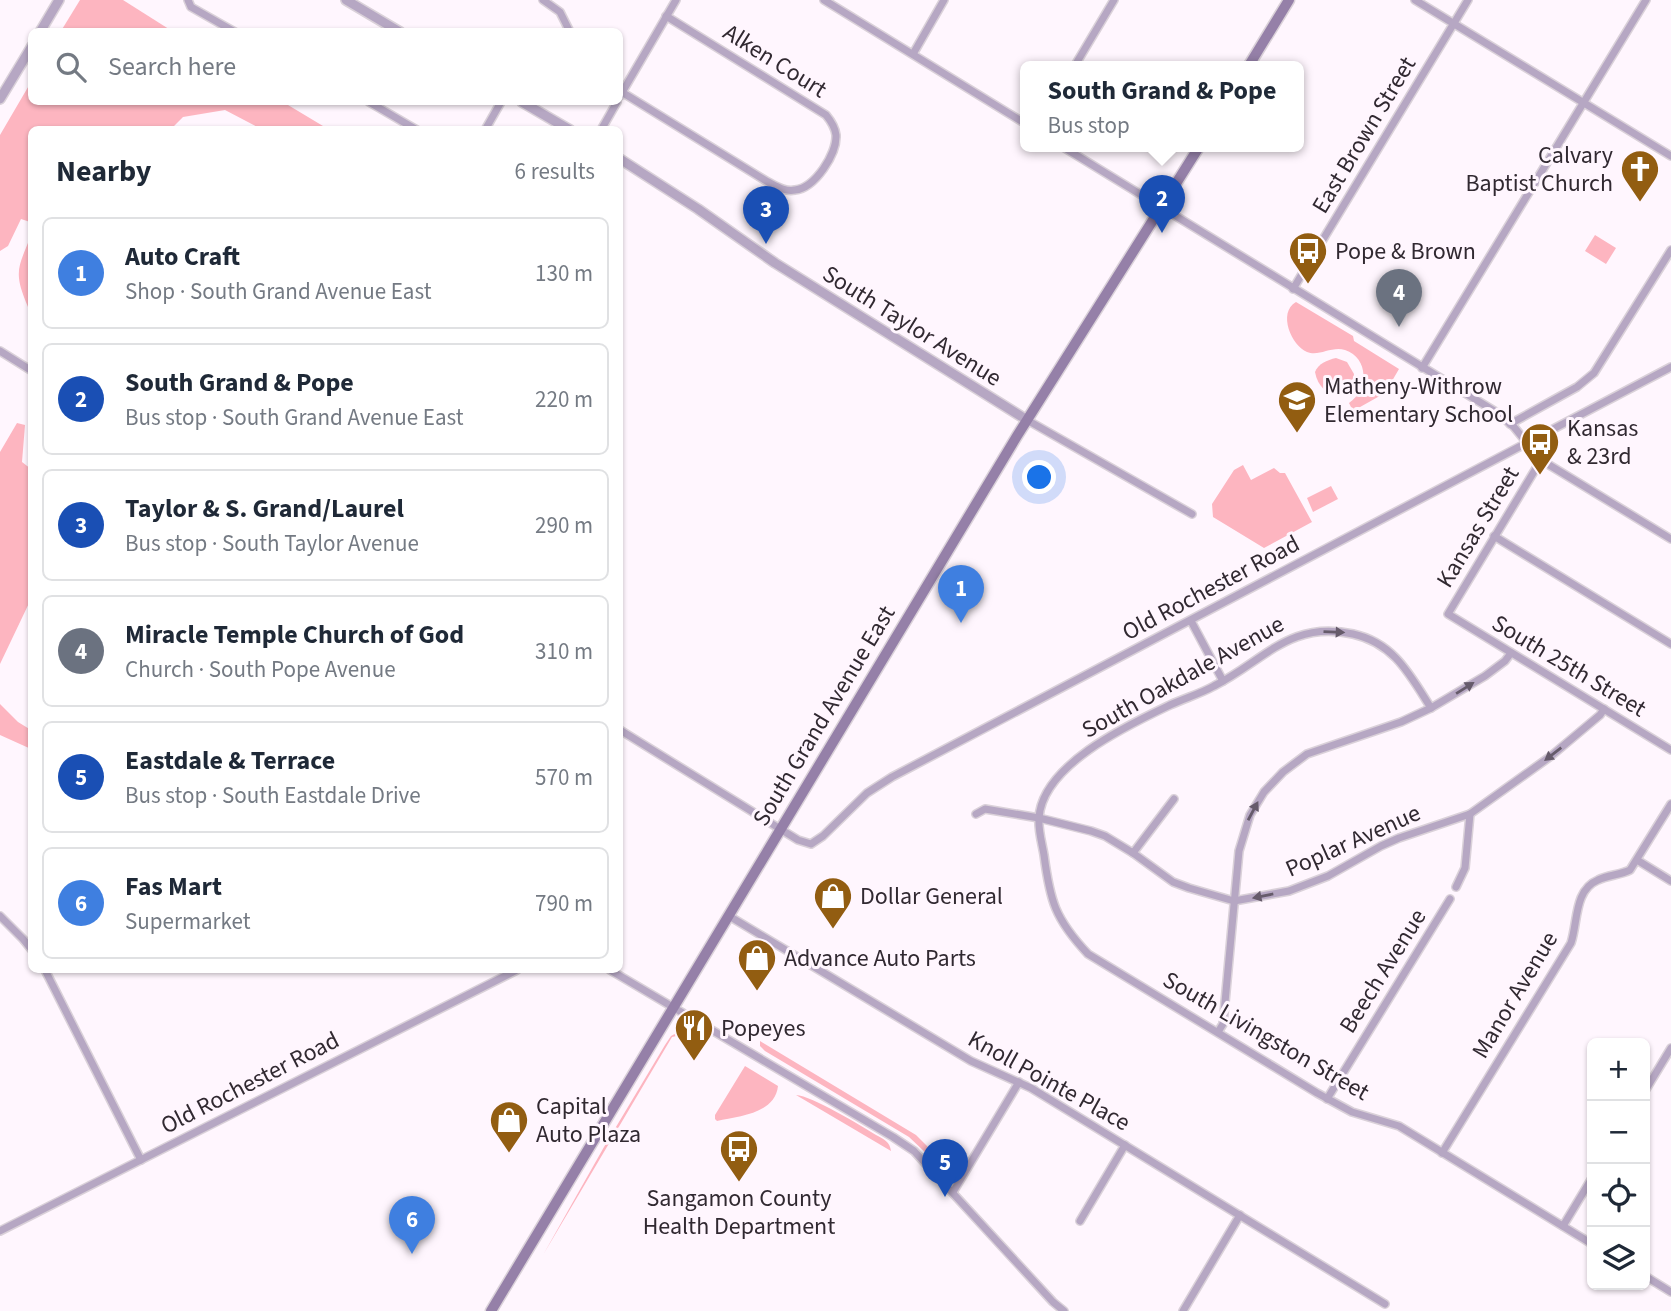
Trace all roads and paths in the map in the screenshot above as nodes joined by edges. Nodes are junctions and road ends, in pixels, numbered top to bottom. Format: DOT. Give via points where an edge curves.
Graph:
graph roads {
  1 [pos="58,0"];
  2 [pos="188,0"];
  3 [pos="346,0"];
  4 [pos="543,0"];
  5 [pos="676,0"];
  6 [pos="824,0"];
  7 [pos="944,0"];
  8 [pos="1114,0"];
  9 [pos="1289,0"];
  10 [pos="1415,0"];
  11 [pos="1468,0"];
  12 [pos="1646,0"];
  13 [pos="666,16"];
  14 [pos="1454,24"];
  15 [pos="42,28"];
  16 [pos="228,28"];
  17 [pos="393,28"];
  18 [pos="568,28"];
  19 [pos="28,53"];
  20 [pos="913,54"];
  21 [pos="1078,61"];
  22 [pos="1252,61"];
  23 [pos="623,88"];
  24 [pos="623,95"];
  25 [pos="0,99"];
  26 [pos="1583,103"];
  27 [pos="374,105"];
  28 [pos="498,105"];
  29 [pos="527,105"];
  30 [pos="615,105"];
  31 [pos="1020,120"];
  32 [pos="410,126"];
  33 [pos="487,126"];
  34 [pos="563,126"];
  35 [pos="603,126"];
  36 [pos="1071,152"];
  37 [pos="1196,152"];
  38 [pos="1671,156"];
  39 [pos="623,161"];
  40 [pos="1161,208"];
  41 [pos="1671,250"];
  42 [pos="1293,289"];
  43 [pos="0,351"];
  44 [pos="1671,367"];
  45 [pos="28,368"];
  46 [pos="1422,368"];
  47 [pos="1027,420"];
  48 [pos="1510,424"];
  49 [pos="1526,443"];
  50 [pos="1541,460"];
  51 [pos="1192,514"];
  52 [pos="1494,536"];
  53 [pos="1670,536"];
  54 [pos="1448,614"];
  55 [pos="1191,621"];
  56 [pos="1671,644"];
  57 [pos="1511,653"];
  58 [pos="1223,681"];
  59 [pos="1431,708"];
  60 [pos="1604,709"];
  61 [pos="623,732"];
  62 [pos="1671,750"];
  63 [pos="1174,799"];
  64 [pos="1671,804"];
  65 [pos="976,814"];
  66 [pos="1470,814"];
  67 [pos="1039,818"];
  68 [pos="781,828"];
  69 [pos="1133,853"];
  70 [pos="1637,860"];
  71 [pos="1671,881"];
  72 [pos="1456,887"];
  73 [pos="1450,899"];
  74 [pos="1234,901"];
  75 [pos="0,916"];
  76 [pos="729,916"];
  77 [pos="28,945"];
  78 [pos="47,973"];
  79 [pos="511,973"];
  80 [pos="615,973"];
  81 [pos="673,1007"];
  82 [pos="1218,1032"];
  83 [pos="1671,1048"];
  84 [pos="1019,1082"];
  85 [pos="1650,1083"];
  86 [pos="1327,1099"];
  87 [pos="1125,1146"];
  88 [pos="1442,1153"];
  89 [pos="141,1160"];
  90 [pos="1587,1186"];
  91 [pos="953,1192"];
  92 [pos="1240,1215"];
  93 [pos="1080,1221"];
  94 [pos="1563,1226"];
  95 [pos="0,1231"];
  96 [pos="1587,1241"];
  97 [pos="1650,1279"];
  98 [pos="1671,1292"];
  99 [pos="1385,1304"];
  100 [pos="491,1311"];
  101 [pos="1064,1311"];
  102 [pos="1183,1311"];
  1 -- 15 [label="street"];
  2 -- 16 [label="street" via="191,7"];
  3 -- 17 [label="street"];
  4 -- 18 [label="street" via="560,12"];
  5 -- 13 [label="street"];
  6 -- 20 [label="street"];
  7 -- 20 [label="street"];
  8 -- 21 [label="street"];
  9 -- 22 [label="main road"];
  10 -- 14 [label="street"];
  11 -- 14 [label="street, East Brown Street"];
  12 -- 26 [label="street"];
  13 -- 23 [label="street"];
  13 -- 24 [label="street, Alken Court" via="826,115 836,137 830,156 807,186 782,189"];
  14 -- 26 [label="street"];
  14 -- 42 [label="street, East Brown Street"];
  19 -- 25 [label="street"];
  20 -- 31 [label="street"];
  26 -- 38 [label="street"];
  26 -- 46 [label="street"];
  27 -- 32 [label="street"];
  28 -- 33 [label="street"];
  29 -- 34 [label="street"];
  30 -- 35 [label="street"];
  36 -- 40 [label="street"];
  37 -- 40 [label="main road, South Grand Avenue East"];
  39 -- 47 [label="street, South Taylor Avenue" via="785,269"];
  40 -- 42 [label="street"];
  40 -- 47 [label="main road, South Grand Avenue East"];
  41 -- 48 [label="street" via="1594,373"];
  42 -- 46 [label="street"];
  43 -- 45 [label="street"];
  44 -- 49 [label="street, Old Rochester Road"];
  46 -- 48 [label="street"];
  47 -- 51 [label="street, South Taylor Avenue"];
  47 -- 68 [label="main road, South Grand Avenue East"];
  48 -- 49 [label="street"];
  49 -- 50 [label="street"];
  49 -- 55 [label="street, Old Rochester Road"];
  50 -- 52 [label="street, Kansas Street"];
  50 -- 53 [label="street"];
  52 -- 54 [label="street, Kansas Street"];
  52 -- 56 [label="street"];
  54 -- 57 [label="street, South 25th Street"];
  55 -- 58 [label="street"];
  55 -- 68 [label="street, Old Rochester Road" via="892,777 867,793 818,841 798,840"];
  59 -- 57 [label="street, one-way" via="1485,676"];
  57 -- 60 [label="street, South 25th Street"];
  58 -- 59 [label="street, South Oakdale Avenue, one-way" via="1296,635 1335,631 1356,634 1385,649 1411,674"];
  58 -- 67 [label="street, South Oakdale Avenue" via="1119,731 1073,761 1048,792"];
  74 -- 59 [label="street, one-way" via="1244,833 1250,815 1273,781 1307,754"];
  60 -- 62 [label="street, South 25th Street"];
  60 -- 66 [label="street, Poplar Avenue, one-way" via="1551,756"];
  61 -- 68 [label="street, Old Rochester Road"];
  63 -- 69 [label="street"];
  64 -- 70 [label="street, Manor Avenue"];
  65 -- 67 [label="street, Poplar Avenue" via="985,809"];
  66 -- 72 [label="street" via="1465,868"];
  66 -- 74 [label="street, Poplar Avenue, one-way" via="1399,838 1289,891"];
  67 -- 69 [label="street, Poplar Avenue" via="1105,836"];
  67 -- 82 [label="street, South Livingston Street" via="1051,899 1074,940 1088,954"];
  68 -- 76 [label="main road, South Grand Avenue East"];
  69 -- 74 [label="street, Poplar Avenue" via="1173,881"];
  70 -- 71 [label="street"];
  70 -- 88 [label="street, Manor Avenue" via="1630,870 1597,880 1583,892 1571,943"];
  73 -- 86 [label="street, Beech Avenue"];
  74 -- 82 [label="street" via="1223,1024"];
  75 -- 77 [label="street"];
  76 -- 81 [label="main road, South Grand Avenue East"];
  76 -- 84 [label="street, Knoll Pointe Place" via="971,1060"];
  78 -- 89 [label="street"];
  79 -- 89 [label="street, Old Rochester Road"];
  80 -- 81 [label="street"];
  81 -- 91 [label="street" via="906,1145"];
  81 -- 100 [label="main road, South Grand Avenue East"];
  82 -- 86 [label="street, South Livingston Street"];
  83 -- 85 [label="street"];
  84 -- 87 [label="street, Knoll Pointe Place"];
  84 -- 91 [label="street"];
  86 -- 88 [label="street, South Livingston Street" via="1399,1126"];
  87 -- 92 [label="street, Knoll Pointe Place"];
  87 -- 93 [label="street"];
  88 -- 94 [label="street, South Livingston Street"];
  89 -- 95 [label="street, Old Rochester Road"];
  90 -- 94 [label="street"];
  91 -- 101 [label="street"];
  92 -- 99 [label="street, Knoll Pointe Place"];
  92 -- 102 [label="street"];
  94 -- 96 [label="street, South Livingston Street"];
  97 -- 98 [label="street"];
}
